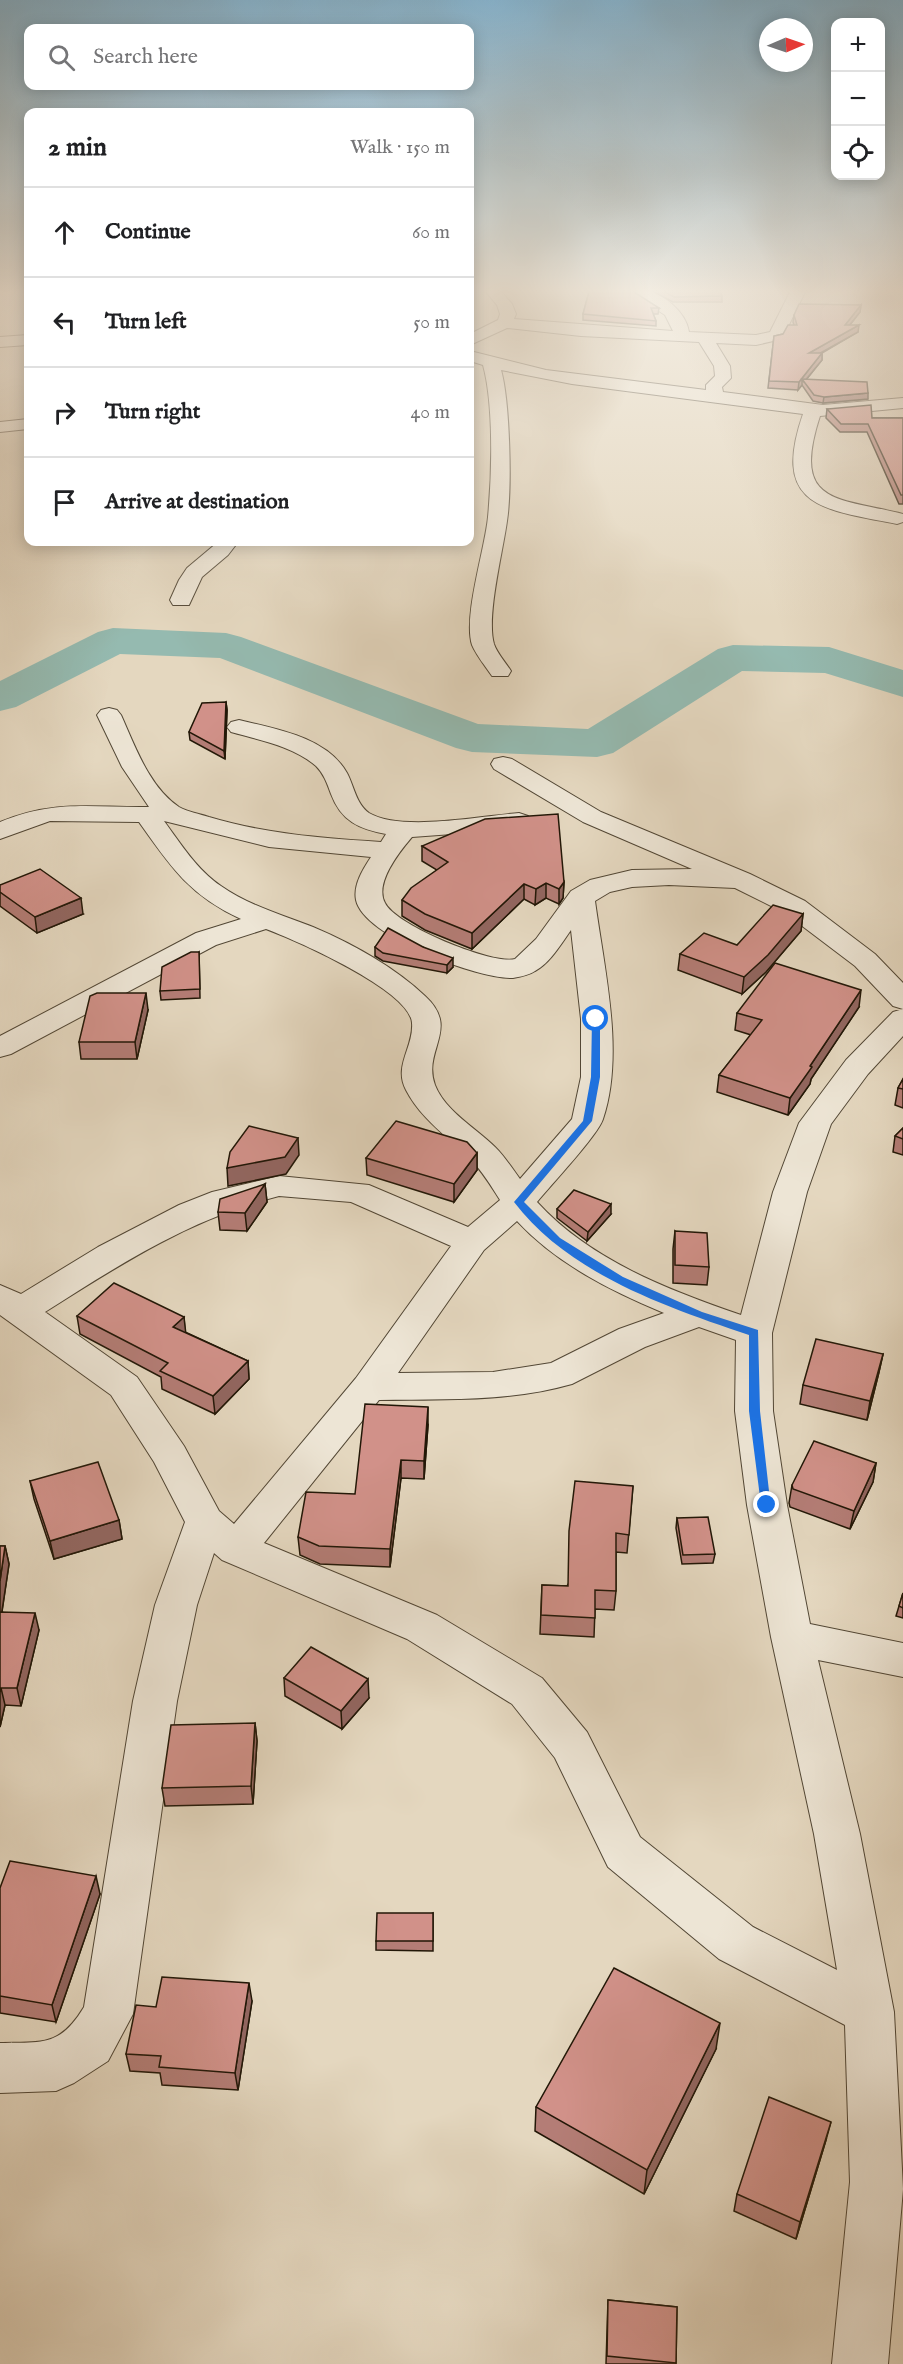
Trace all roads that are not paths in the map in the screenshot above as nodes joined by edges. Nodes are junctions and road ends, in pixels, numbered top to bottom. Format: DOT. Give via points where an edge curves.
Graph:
graph roads {
  1 [pos="497,398"];
  2 [pos="736,398"];
  3 [pos="903,403"];
  4 [pos="813,410"];
  5 [pos="24,424"];
  6 [pos="0,427"];
  7 [pos="897,518"];
  8 [pos="225,546"];
  9 [pos="181,600"];
  10 [pos="500,671"];
  11 [pos="109,715"];
  12 [pos="239,727"];
  13 [pos="503,764"];
  14 [pos="159,814"];
  15 [pos="592,817"];
  16 [pos="0,831"];
  17 [pos="395,840"];
  18 [pos="653,844"];
  19 [pos="740,880"];
  20 [pos="591,892"];
  21 [pos="265,920"];
  22 [pos="903,1000"];
  23 [pos="903,1018"];
  24 [pos="0,1048"];
  25 [pos="519,1202"];
  26 [pos="472,1242"];
  27 [pos="8,1307"];
  28 [pos="699,1314"];
  29 [pos="754,1333"];
  30 [pos="369,1387"];
  31 [pos="220,1535"];
  32 [pos="792,1637"];
  33 [pos="903,1660"];
  34 [pos="869,2012"];
  35 [pos="0,2068"];
  36 [pos="860,2364"];
  1 -- 10 [label="street" via="498,517 482,614 483,644"];
  2 -- 4 [label="street"];
  3 -- 4 [label="street"];
  4 -- 7 [label="street" via="801,449 806,488 832,504"];
  5 -- 6 [label="street"];
  8 -- 9 [label="street" via="190,575"];
  11 -- 14 [label="street"];
  12 -- 17 [label="street" via="314,754 331,767 348,807"];
  13 -- 15 [label="street"];
  14 -- 16 [label="street" via="57,813 37,816"];
  14 -- 17 [label="street" via="238,835 301,844"];
  14 -- 21 [label="street" via="192,874 210,891"];
  15 -- 17 [label="street"];
  15 -- 18 [label="street"];
  17 -- 20 [label="street" via="371,885 369,901 375,911 406,933 491,968 515,969 531,963"];
  18 -- 19 [label="street"];
  18 -- 20 [label="street"];
  19 -- 20 [label="street" via="636,879"];
  19 -- 22 [label="street" via="795,907 865,960"];
  20 -- 25 [label="street" via="596,1077 587,1121"];
  21 -- 24 [label="street" via="206,939"];
  21 -- 25 [label="street" via="343,952 418,1005 428,1017 428,1031 416,1062 420,1089 491,1163"];
  23 -- 29 [label="street" via="857,1067 815,1123 790,1191"];
  25 -- 26 [label="street"];
  25 -- 28 [label="street" via="556,1241 619,1280"];
  26 -- 27 [label="street" via="357,1192 279,1186 191,1213"];
  26 -- 30 [label="street"];
  27 -- 31 [label="street" via="124,1386"];
  28 -- 29 [label="street"];
  28 -- 30 [label="street" via="632,1338 559,1374 493,1385"];
  29 -- 32 [label="street" via="754,1411"];
  30 -- 31 [label="street"];
  31 -- 34 [label="street" via="422,1627 527,1691 572,1745 624,1852 736,1943"];
  31 -- 35 [label="street" via="176,1605 154,1701 108,2014 90,2044 56,2066"];
  32 -- 33 [label="street"];
  32 -- 34 [label="street" via="837,1834"];
  34 -- 36 [label="street" via="877,2182"];
}
